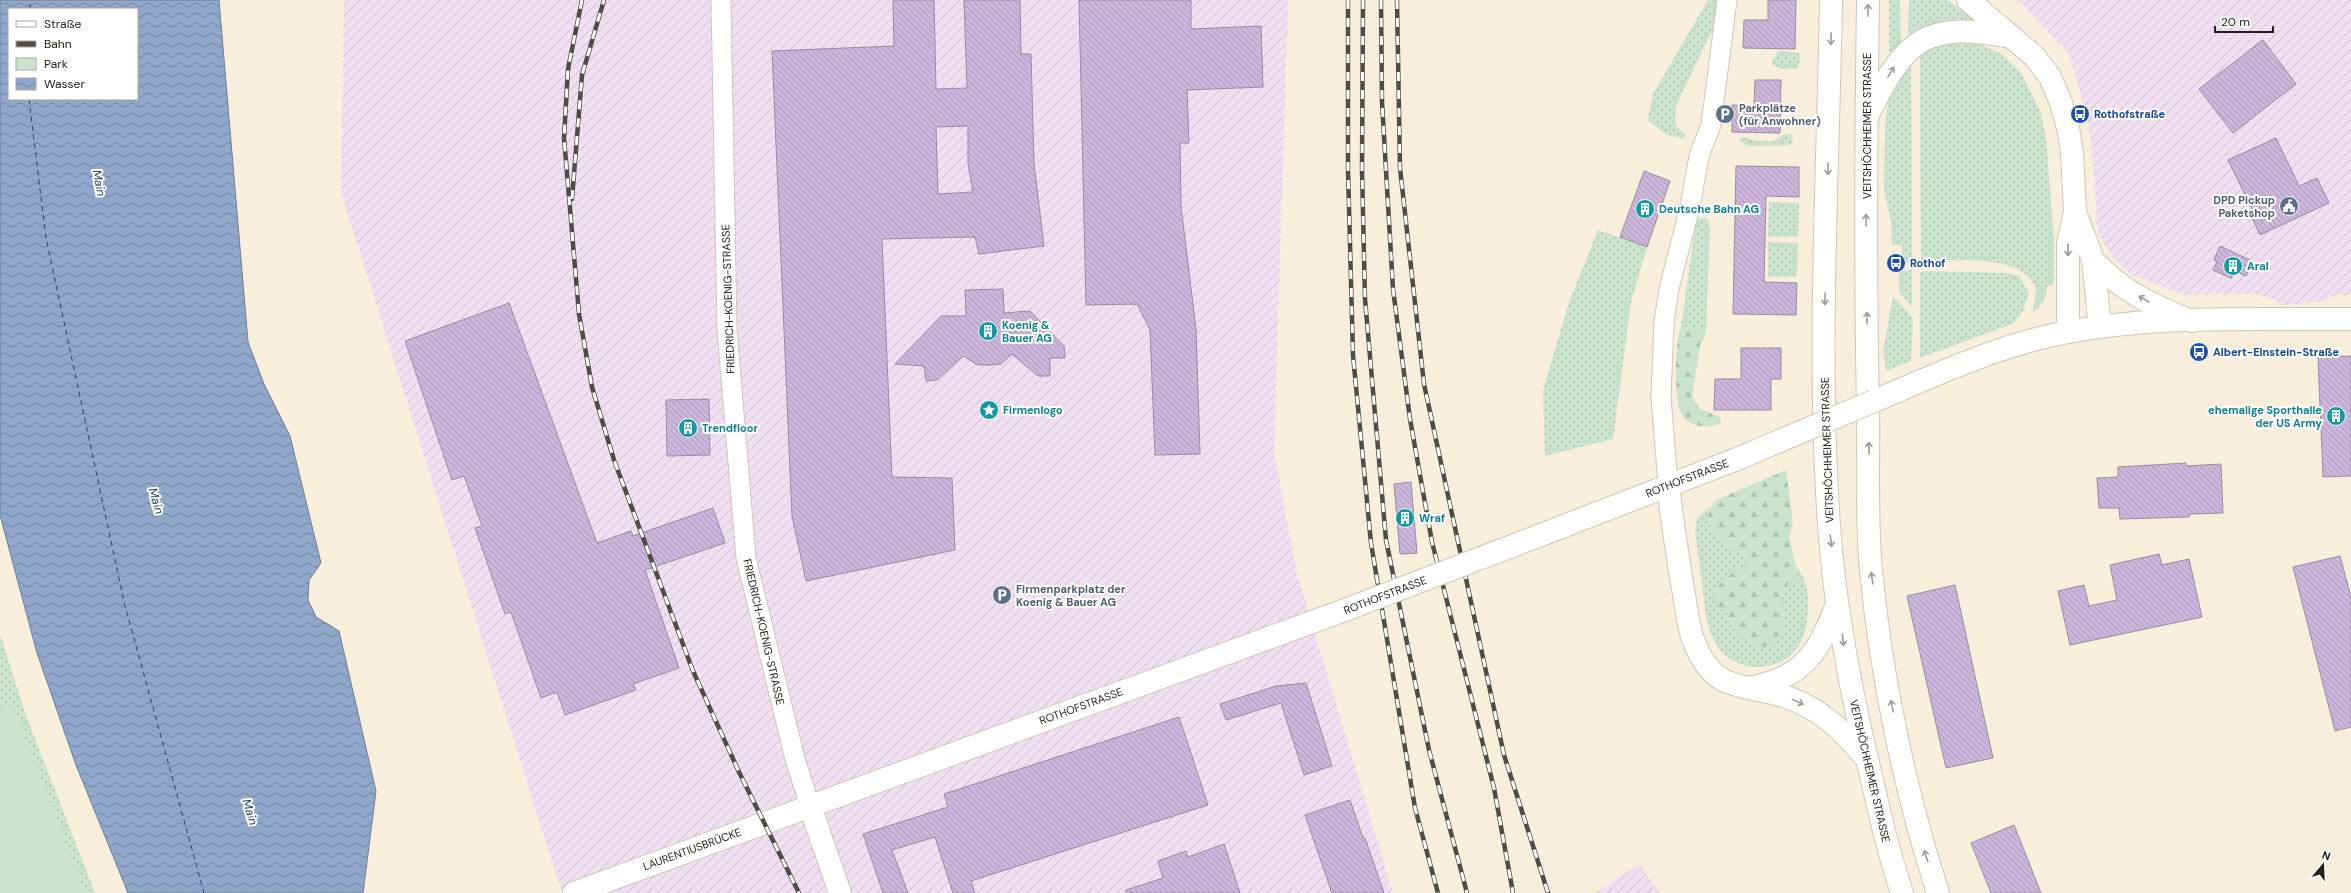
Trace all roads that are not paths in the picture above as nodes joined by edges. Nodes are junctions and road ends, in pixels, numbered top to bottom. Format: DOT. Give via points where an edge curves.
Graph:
graph roads {
  1 [pos="721,0"];
  2 [pos="1727,0"];
  3 [pos="1832,0"];
  4 [pos="1868,0"];
  5 [pos="1968,0"];
  6 [pos="2014,38"];
  7 [pos="1866,120"];
  8 [pos="2075,212"];
  9 [pos="2093,260"];
  10 [pos="2351,319"];
  11 [pos="2192,321"];
  12 [pos="2100,327"];
  13 [pos="2068,332"];
  14 [pos="1668,484"];
  15 [pos="1838,601"];
  16 [pos="1748,688"];
  17 [pos="1866,758"];
  18 [pos="810,806"];
  19 [pos="575,893"];
  20 [pos="840,893"];
  21 [pos="1902,893"];
  22 [pos="1938,893"];
  1 -- 18 [label="street, FRIEDRICH-KOENIG-STRASSE" via="727,330 746,558 795,759"];
  2 -- 14 [label="street" via="1711,125 1699,156 1664,322 1661,397"];
  3 -- 15 [label="main road, VEITSHÖCHHEIMER STRASSE, one-way" via="1825,409 1830,528"];
  7 -- 4 [label="main road, VEITSHÖCHHEIMER STRASSE, one-way"];
  5 -- 6 [label="main road"];
  7 -- 6 [label="main road, one-way" via="1895,66 1913,46 1933,36 1967,30"];
  6 -- 8 [label="main road" via="2034,56 2046,72 2061,103 2072,152"];
  22 -- 7 [label="main road, VEITSHÖCHHEIMER STRASSE, one-way" via="1923,848 1899,744 1882,654 1871,569"];
  8 -- 9 [label="main road"];
  8 -- 13 [label="main road, one-way" via="2068,244"];
  11 -- 9 [label="main road, one-way" via="2145,300 2106,274"];
  9 -- 12 [label="main road"];
  10 -- 11 [label="main road"];
  11 -- 12 [label="main road"];
  12 -- 13 [label="main road"];
  13 -- 14 [label="main road, ROTHOFSTRASSE, bridge" via="2019,344 1954,367 1737,459"];
  14 -- 16 [label="main road" via="1693,641 1709,669 1722,679"];
  14 -- 18 [label="main road, ROTHOFSTRASSE, bridge" via="1345,610"];
  15 -- 16 [label="main road" via="1828,628 1811,658 1784,678"];
  15 -- 17 [label="main road, VEITSHÖCHHEIMER STRASSE, one-way" via="1846,663"];
  16 -- 17 [label="main road, one-way" via="1777,694 1818,712 1834,723"];
  17 -- 21 [label="main road, VEITSHÖCHHEIMER STRASSE"];
  18 -- 19 [label="main road, LAURENTIUSBRÜCKE"];
  18 -- 20 [label="main road"];
}
